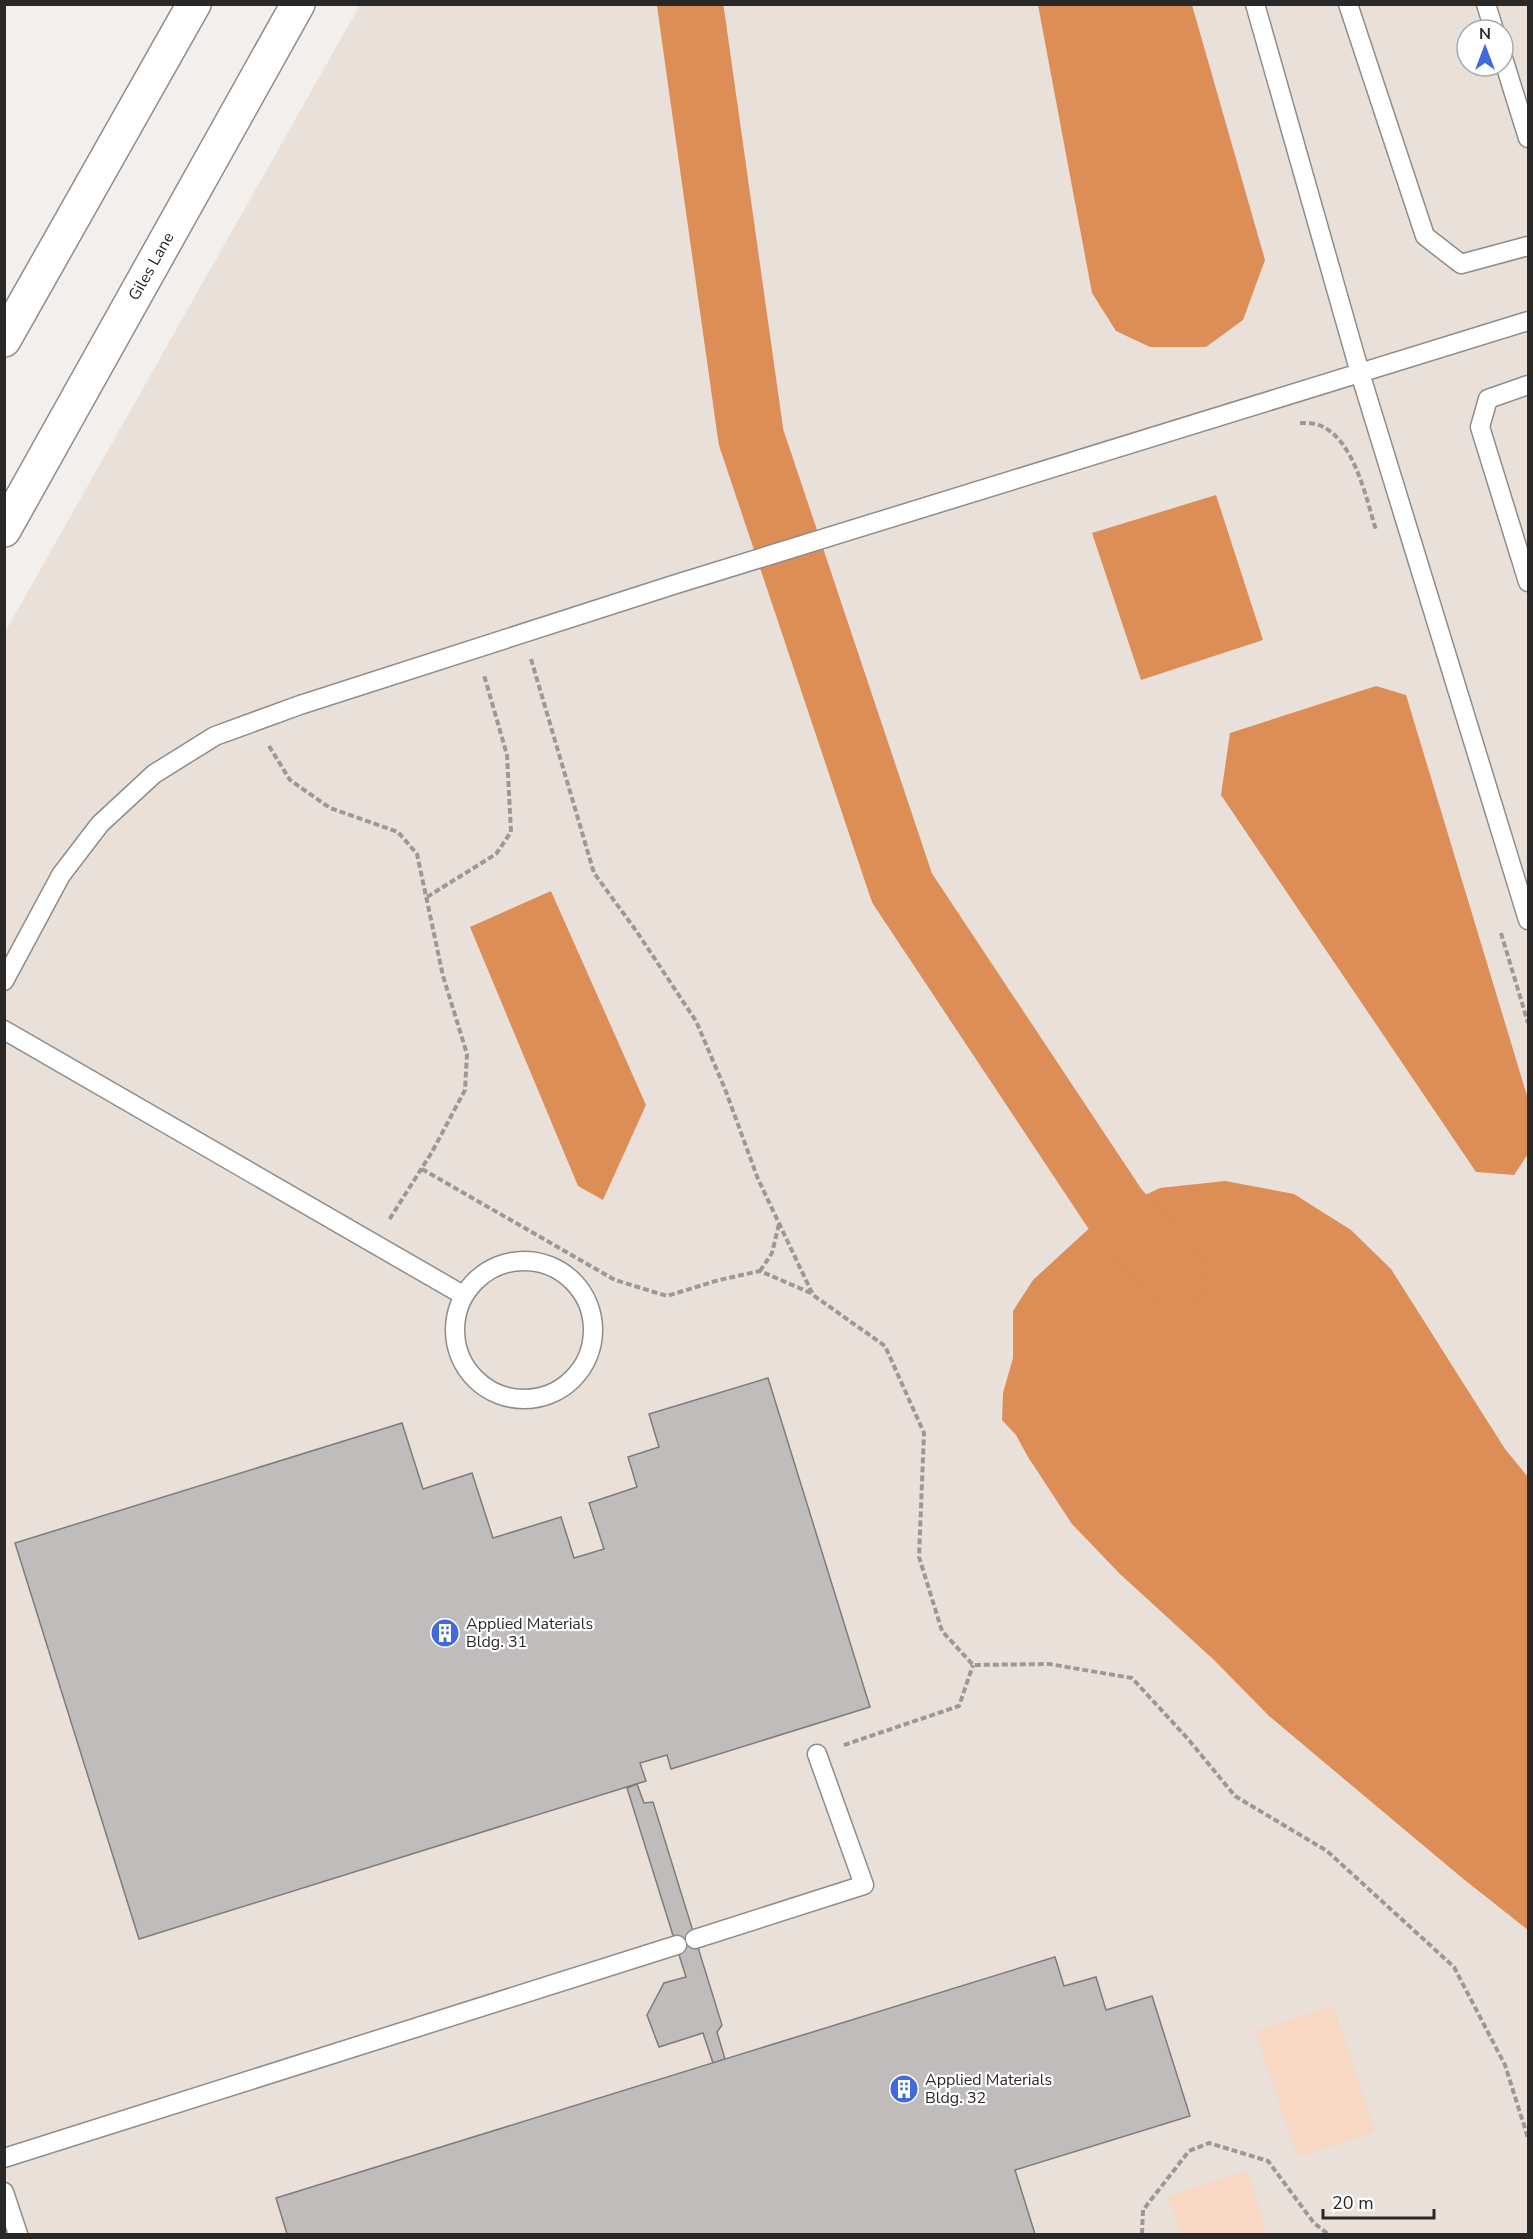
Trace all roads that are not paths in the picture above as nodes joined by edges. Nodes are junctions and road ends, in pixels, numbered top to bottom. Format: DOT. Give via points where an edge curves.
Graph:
graph roads {
  1 [pos="194,4"];
  2 [pos="298,4"];
  3 [pos="1256,4"];
  4 [pos="1348,4"];
  5 [pos="1509,78"];
  6 [pos="1528,138"];
  7 [pos="1528,246"];
  8 [pos="1528,321"];
  9 [pos="4,340"];
  10 [pos="1360,373"];
  11 [pos="1528,385"];
  12 [pos="4,530"];
  13 [pos="1528,582"];
  14 [pos="1528,920"];
  15 [pos="4,981"];
  16 [pos="4,1030"];
  17 [pos="463,1294"];
  18 [pos="817,1754"];
  19 [pos="695,1939"];
  20 [pos="677,1945"];
  21 [pos="4,2158"];
  22 [pos="4,2192"];
  23 [pos="18,2235"];
  1 -- 9 [label="street"];
  2 -- 12 [label="street, Giles Lane"];
  3 -- 10 [label="lane"];
  4 -- 7 [label="lane" via="1425,236 1461,264"];
  5 -- 6 [label="lane"];
  8 -- 10 [label="lane"];
  10 -- 14 [label="lane"];
  10 -- 15 [label="lane" via="673,585 300,705 216,736 154,774 100,824 61,875"];
  11 -- 13 [label="lane" via="1488,399 1480,427"];
  16 -- 17 [label="lane"];
  17 -- 17 [label="lane" via="454,1337 460,1358 472,1376 489,1390 509,1398 531,1399 553,1393 585,1365 594,1342 593,1317 585,1294 569,1276 548,1264 524,1260 500,1264 479,1276"];
  18 -- 19 [label="lane" via="864,1885"];
  20 -- 21 [label="lane"];
  22 -- 23 [label="lane"];
}
